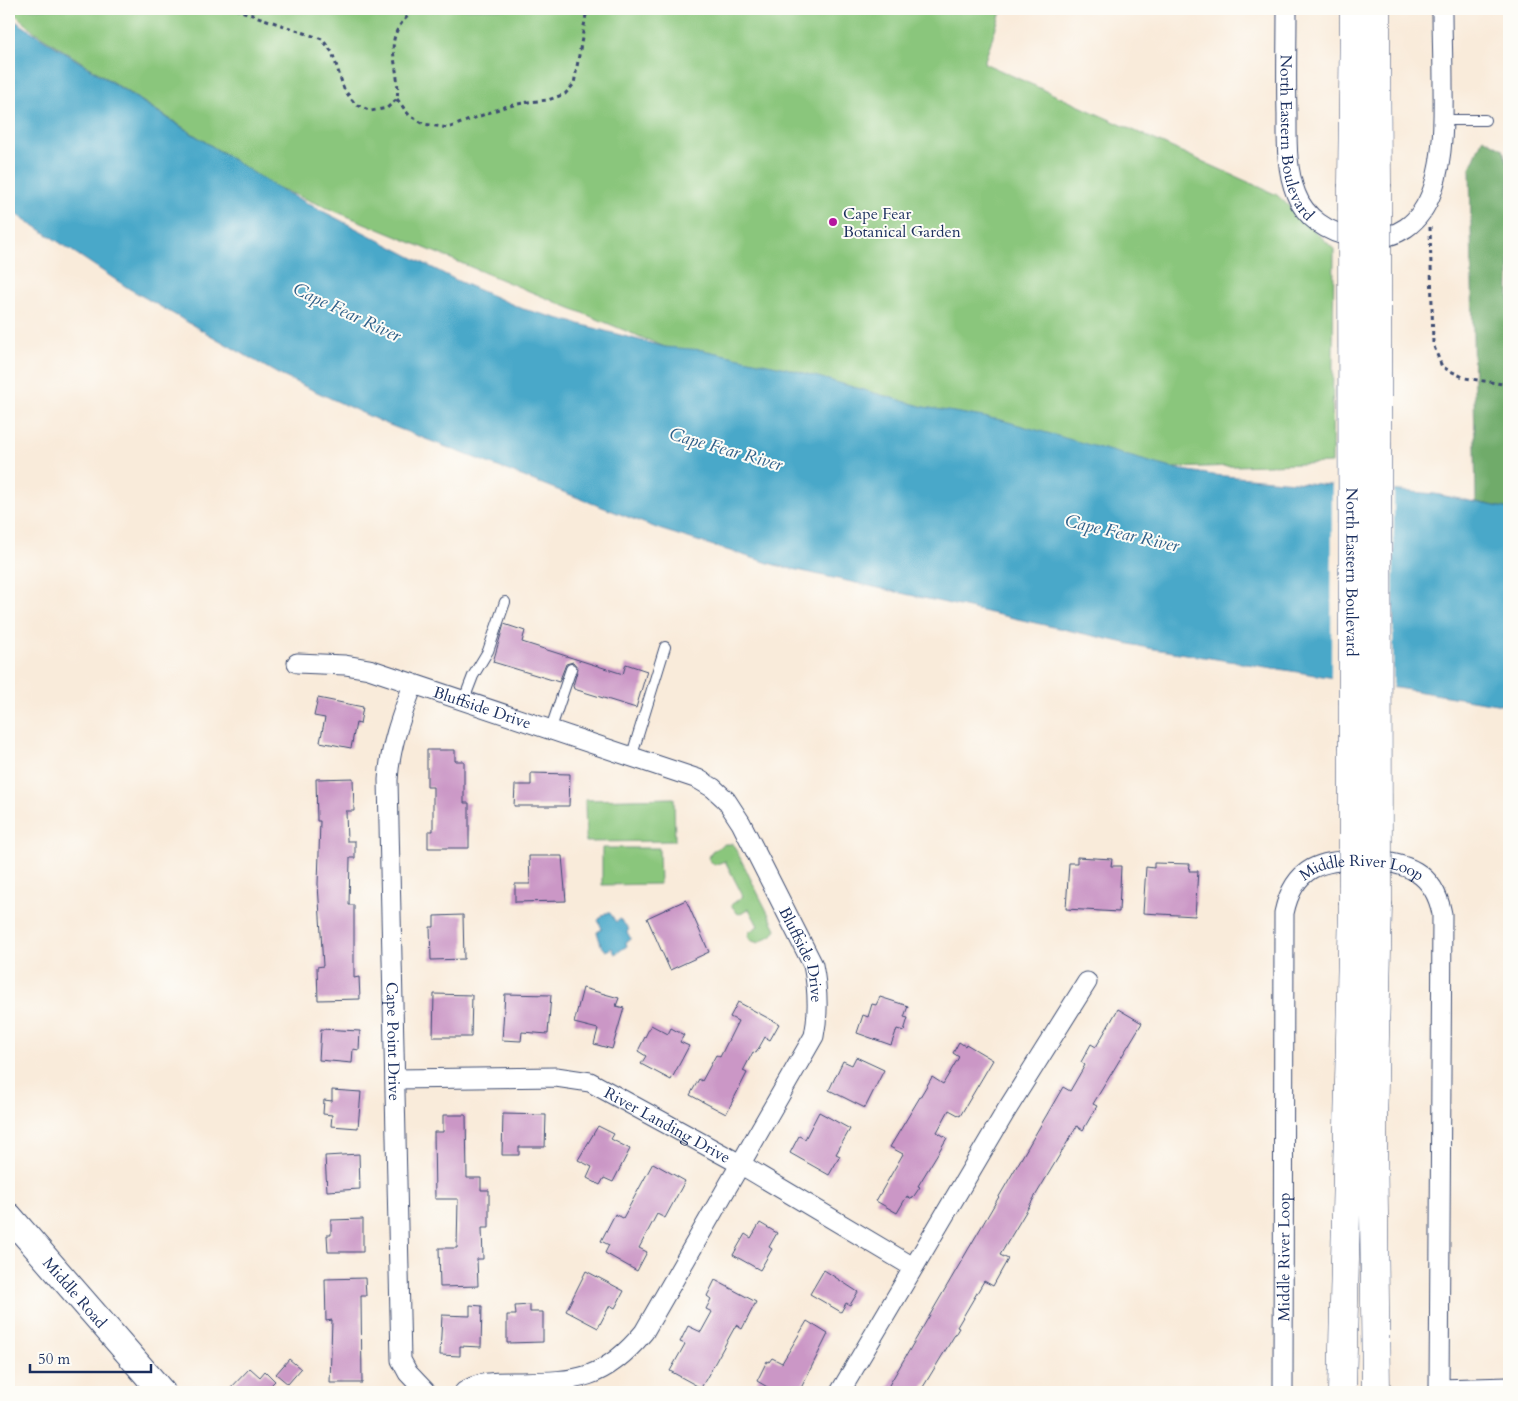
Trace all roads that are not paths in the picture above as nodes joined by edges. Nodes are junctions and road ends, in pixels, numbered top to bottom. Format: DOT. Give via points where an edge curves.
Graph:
graph roads {
  1 [pos="1287,9"];
  2 [pos="1354,9"];
  3 [pos="1376,9"];
  4 [pos="1442,9"];
  5 [pos="1444,120"];
  6 [pos="1485,120"];
  7 [pos="1364,184"];
  8 [pos="505,602"];
  9 [pos="665,647"];
  10 [pos="297,663"];
  11 [pos="571,669"];
  12 [pos="413,685"];
  13 [pos="464,702"];
  14 [pos="550,730"];
  15 [pos="632,758"];
  16 [pos="1365,905"];
  17 [pos="1087,982"];
  18 [pos="395,1079"];
  19 [pos="740,1164"];
  20 [pos="9,1216"];
  21 [pos="913,1266"];
  22 [pos="1509,1388"];
  23 [pos="1484,1390"];
  24 [pos="1439,1391"];
  25 [pos="162,1392"];
  26 [pos="426,1392"];
  27 [pos="464,1392"];
  28 [pos="840,1392"];
  29 [pos="1283,1392"];
  30 [pos="1342,1392"];
  31 [pos="1376,1392"];
  1 -- 5 [label="street, North Eastern Boulevard" via="1288,159 1296,194 1314,220 1334,232 1356,238 1391,234 1412,221 1429,200 1441,165"];
  2 -- 7 [label="highway, North Eastern Boulevard"];
  3 -- 7 [label="highway, North Eastern Boulevard"];
  4 -- 5 [label="street, North Eastern Boulevard"];
  5 -- 6 [label="lane"];
  7 -- 16 [label="highway, North Eastern Boulevard, bridge"];
  8 -- 13 [label="lane" via="488,651 473,676"];
  9 -- 15 [label="lane"];
  10 -- 12 [label="street, Bluffside Drive" via="345,665"];
  11 -- 14 [label="lane"];
  12 -- 13 [label="street, Bluffside Drive"];
  12 -- 18 [label="street, Cape Point Drive" via="394,738 388,772"];
  13 -- 14 [label="street, Bluffside Drive"];
  14 -- 15 [label="street, Bluffside Drive"];
  15 -- 19 [label="street, Bluffside Drive" via="698,779 726,800 741,823 813,966 818,989 814,1036"];
  16 -- 30 [label="highway"];
  16 -- 31 [label="highway" via="1373,1126"];
  17 -- 21 [label="street"];
  18 -- 19 [label="street, River Landing Drive" via="556,1076 590,1082"];
  18 -- 26 [label="street, Cape Point Drive" via="402,1360 408,1373"];
  19 -- 21 [label="street, River Landing Drive"];
  19 -- 27 [label="street, Bluffside Drive" via="644,1332 625,1355 604,1370 579,1379 490,1382"];
  20 -- 25 [label="main road, Middle Road"];
  21 -- 28 [label="street"];
  22 -- 23 [label="street"];
  23 -- 24 [label="street"];
  24 -- 29 [label="street, Middle River Loop" via="1441,911 1431,887 1408,866 1388,861 1342,860 1320,864 1303,875 1289,894 1283,918"];
}
